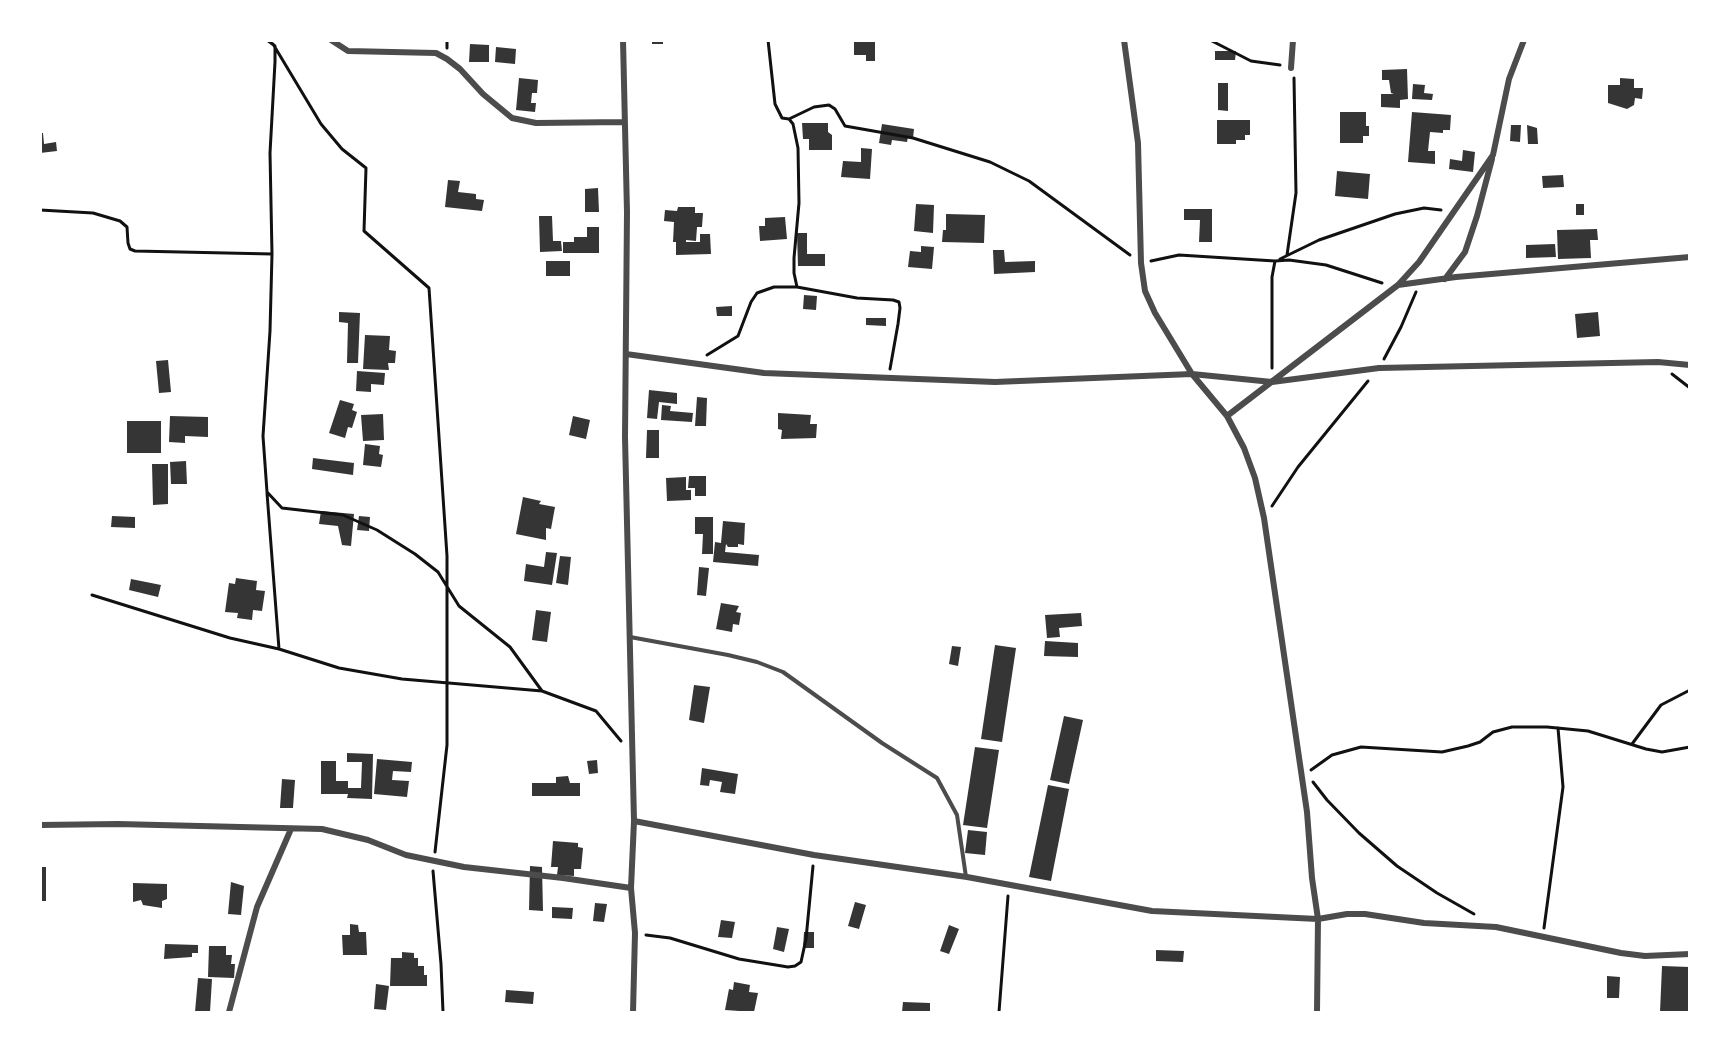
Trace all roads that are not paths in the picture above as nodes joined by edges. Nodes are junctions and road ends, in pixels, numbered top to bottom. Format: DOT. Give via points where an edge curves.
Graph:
graph roads {
  1 [pos="332,40"];
  2 [pos="623,40"];
  3 [pos="1124,40"];
  4 [pos="1293,40"];
  5 [pos="1524,40"];
  6 [pos="1291,68"];
  7 [pos="624,122"];
  8 [pos="1493,155"];
  9 [pos="1689,258"];
  10 [pos="1444,279"];
  11 [pos="1398,285"];
  12 [pos="626,354"];
  13 [pos="1689,365"];
  14 [pos="1192,374"];
  15 [pos="1272,381"];
  16 [pos="1227,416"];
  17 [pos="629,637"];
  18 [pos="634,821"];
  19 [pos="40,825"];
  20 [pos="291,829"];
  21 [pos="966,877"];
  22 [pos="632,888"];
  23 [pos="1318,919"];
  24 [pos="1689,954"];
  25 [pos="229,1012"];
  26 [pos="633,1012"];
  27 [pos="1317,1012"];
  1 -- 7 [label="street" via="348,51 436,53 460,69 512,118 536,123"];
  2 -- 7 [label="street"];
  3 -- 14 [label="street" via="1138,143 1145,291"];
  4 -- 6 [label="street"];
  5 -- 8 [label="street" via="1509,79"];
  7 -- 12 [label="street"];
  8 -- 10 [label="street" via="1465,252"];
  8 -- 11 [label="street" via="1419,262"];
  9 -- 10 [label="street"];
  10 -- 11 [label="street"];
  11 -- 15 [label="street"];
  12 -- 14 [label="street" via="764,373 995,382"];
  12 -- 17 [label="street"];
  13 -- 15 [label="street" via="1658,362 1379,368"];
  14 -- 15 [label="street"];
  14 -- 16 [label="street"];
  15 -- 16 [label="street"];
  16 -- 23 [label="street" via="1256,478 1264,518 1307,812"];
  17 -- 18 [label="street"];
  17 -- 21 [label="lane" via="728,655 783,672 937,778 957,815"];
  18 -- 21 [label="street" via="814,855"];
  18 -- 22 [label="street"];
  19 -- 20 [label="street"];
  20 -- 22 [label="street" via="322,829 368,840 405,855 464,867"];
  20 -- 25 [label="street" via="257,907"];
  21 -- 23 [label="street" via="1152,911"];
  22 -- 26 [label="street"];
  23 -- 24 [label="street" via="1365,914 1424,923 1496,927 1645,956"];
  23 -- 27 [label="street"];
}
